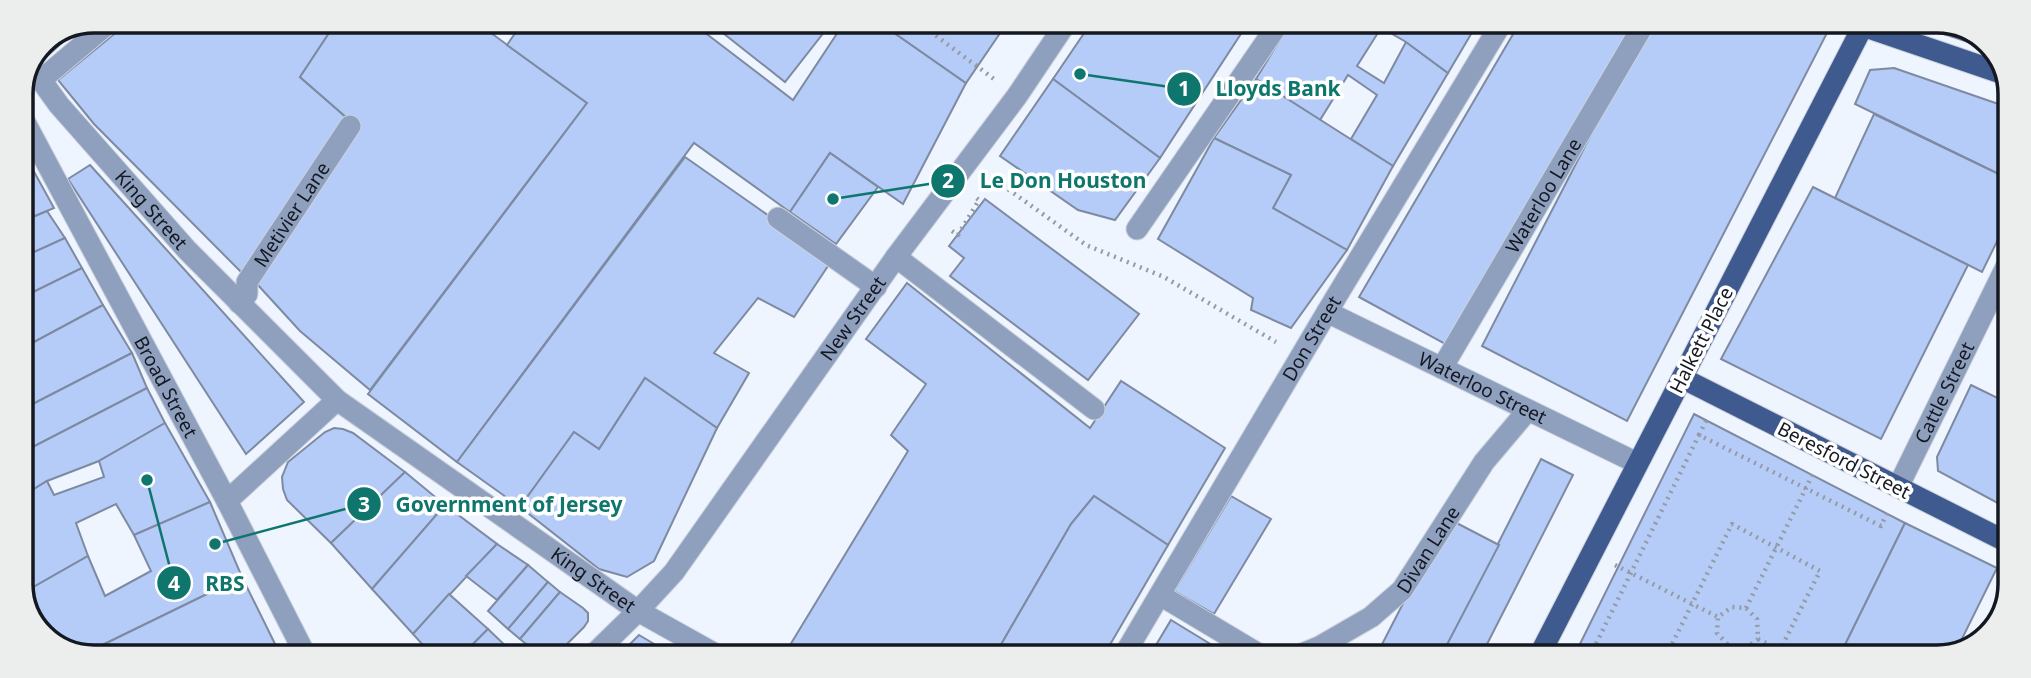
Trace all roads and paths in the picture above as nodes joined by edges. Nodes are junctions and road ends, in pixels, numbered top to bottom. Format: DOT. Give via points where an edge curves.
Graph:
graph roads {
  1 [pos="95,33"];
  2 [pos="932,33"];
  3 [pos="1059,33"];
  4 [pos="1272,33"];
  5 [pos="1496,33"];
  6 [pos="1639,33"];
  7 [pos="1858,33"];
  8 [pos="1885,33"];
  9 [pos="1992,70"];
  10 [pos="36,77"];
  11 [pos="35,79"];
  12 [pos="1017,96"];
  13 [pos="350,126"];
  14 [pos="33,138"];
  15 [pos="969,161"];
  16 [pos="778,219"];
  17 [pos="1137,229"];
  18 [pos="896,257"];
  19 [pos="1998,283"];
  20 [pos="876,287"];
  21 [pos="239,303"];
  22 [pos="1327,312"];
  23 [pos="1301,356"];
  24 [pos="1442,368"];
  25 [pos="1682,378"];
  26 [pos="337,400"];
  27 [pos="1094,409"];
  28 [pos="1528,410"];
  29 [pos="1826,451"];
  30 [pos="1637,463"];
  31 [pos="1806,488"];
  32 [pos="1898,488"];
  33 [pos="228,501"];
  34 [pos="1998,538"];
  35 [pos="1777,547"];
  36 [pos="1592,551"];
  37 [pos="1630,573"];
  38 [pos="1160,596"];
  39 [pos="1692,604"];
  40 [pos="1746,608"];
  41 [pos="638,611"];
  42 [pos="1718,617"];
  43 [pos="1758,639"];
  44 [pos="300,645"];
  45 [pos="603,645"];
  46 [pos="700,645"];
  47 [pos="1130,645"];
  48 [pos="1243,645"];
  49 [pos="1323,645"];
  50 [pos="1545,645"];
  51 [pos="1595,645"];
  52 [pos="1672,645"];
  53 [pos="1728,645"];
  54 [pos="1750,645"];
  55 [pos="1770,645"];
  56 [pos="1783,645"];
  1 -- 10 [label="street"];
  2 -- 12 [label="path"];
  3 -- 12 [label="street, New Street"];
  4 -- 17 [label="street"];
  5 -- 22 [label="street, Don Street"];
  6 -- 24 [label="street, Waterloo Lane"];
  7 -- 25 [label="main road, Halkett Place"];
  8 -- 9 [label="main road"];
  11 -- 21 [label="street, King Street"];
  12 -- 15 [label="street, New Street"];
  13 -- 21 [label="street, Metivier Lane" via="247,282 247,294"];
  14 -- 33 [label="street, Broad Street"];
  15 -- 18 [label="street, New Street"];
  15 -- 23 [label="path" via="1086,246 1164,277"];
  16 -- 20 [label="street"];
  18 -- 20 [label="street, New Street"];
  18 -- 27 [label="street"];
  19 -- 32 [label="street, Cattle Street"];
  20 -- 41 [label="street, New Street" via="674,572"];
  21 -- 26 [label="street, King Street"];
  22 -- 23 [label="street, Don Street"];
  22 -- 24 [label="street, Waterloo Street"];
  23 -- 38 [label="street, Don Street"];
  24 -- 28 [label="street, Waterloo Street"];
  25 -- 29 [label="main road, Beresford Street"];
  25 -- 30 [label="main road, Halkett Place"];
  26 -- 33 [label="street"];
  26 -- 41 [label="street, King Street"];
  28 -- 30 [label="street, Waterloo Street"];
  28 -- 49 [label="street, Divan Lane" via="1484,462 1402,590 1371,617"];
  29 -- 31 [label="path"];
  29 -- 32 [label="main road, Beresford Street"];
  30 -- 36 [label="main road, Halkett Place"];
  31 -- 32 [label="path" via="1881,526"];
  31 -- 35 [label="path"];
  31 -- 37 [label="path" via="1699,435"];
  32 -- 34 [label="main road, Beresford Street"];
  33 -- 44 [label="street, Broad Street"];
  35 -- 39 [label="path" via="1732,524"];
  35 -- 40 [label="path"];
  35 -- 56 [label="path" via="1820,571"];
  36 -- 37 [label="path"];
  36 -- 50 [label="main road, Halkett Place"];
  37 -- 39 [label="path"];
  37 -- 51 [label="path"];
  38 -- 47 [label="street, Don Street"];
  38 -- 48 [label="street"];
  39 -- 42 [label="path"];
  39 -- 52 [label="path"];
  40 -- 42 [label="path" via="1732,607"];
  40 -- 43 [label="path" via="1757,619"];
  41 -- 45 [label="street, New Street"];
  41 -- 46 [label="street, King Street"];
  42 -- 53 [label="path" via="1717,633"];
  43 -- 54 [label="path"];
  43 -- 55 [label="path"];
}
